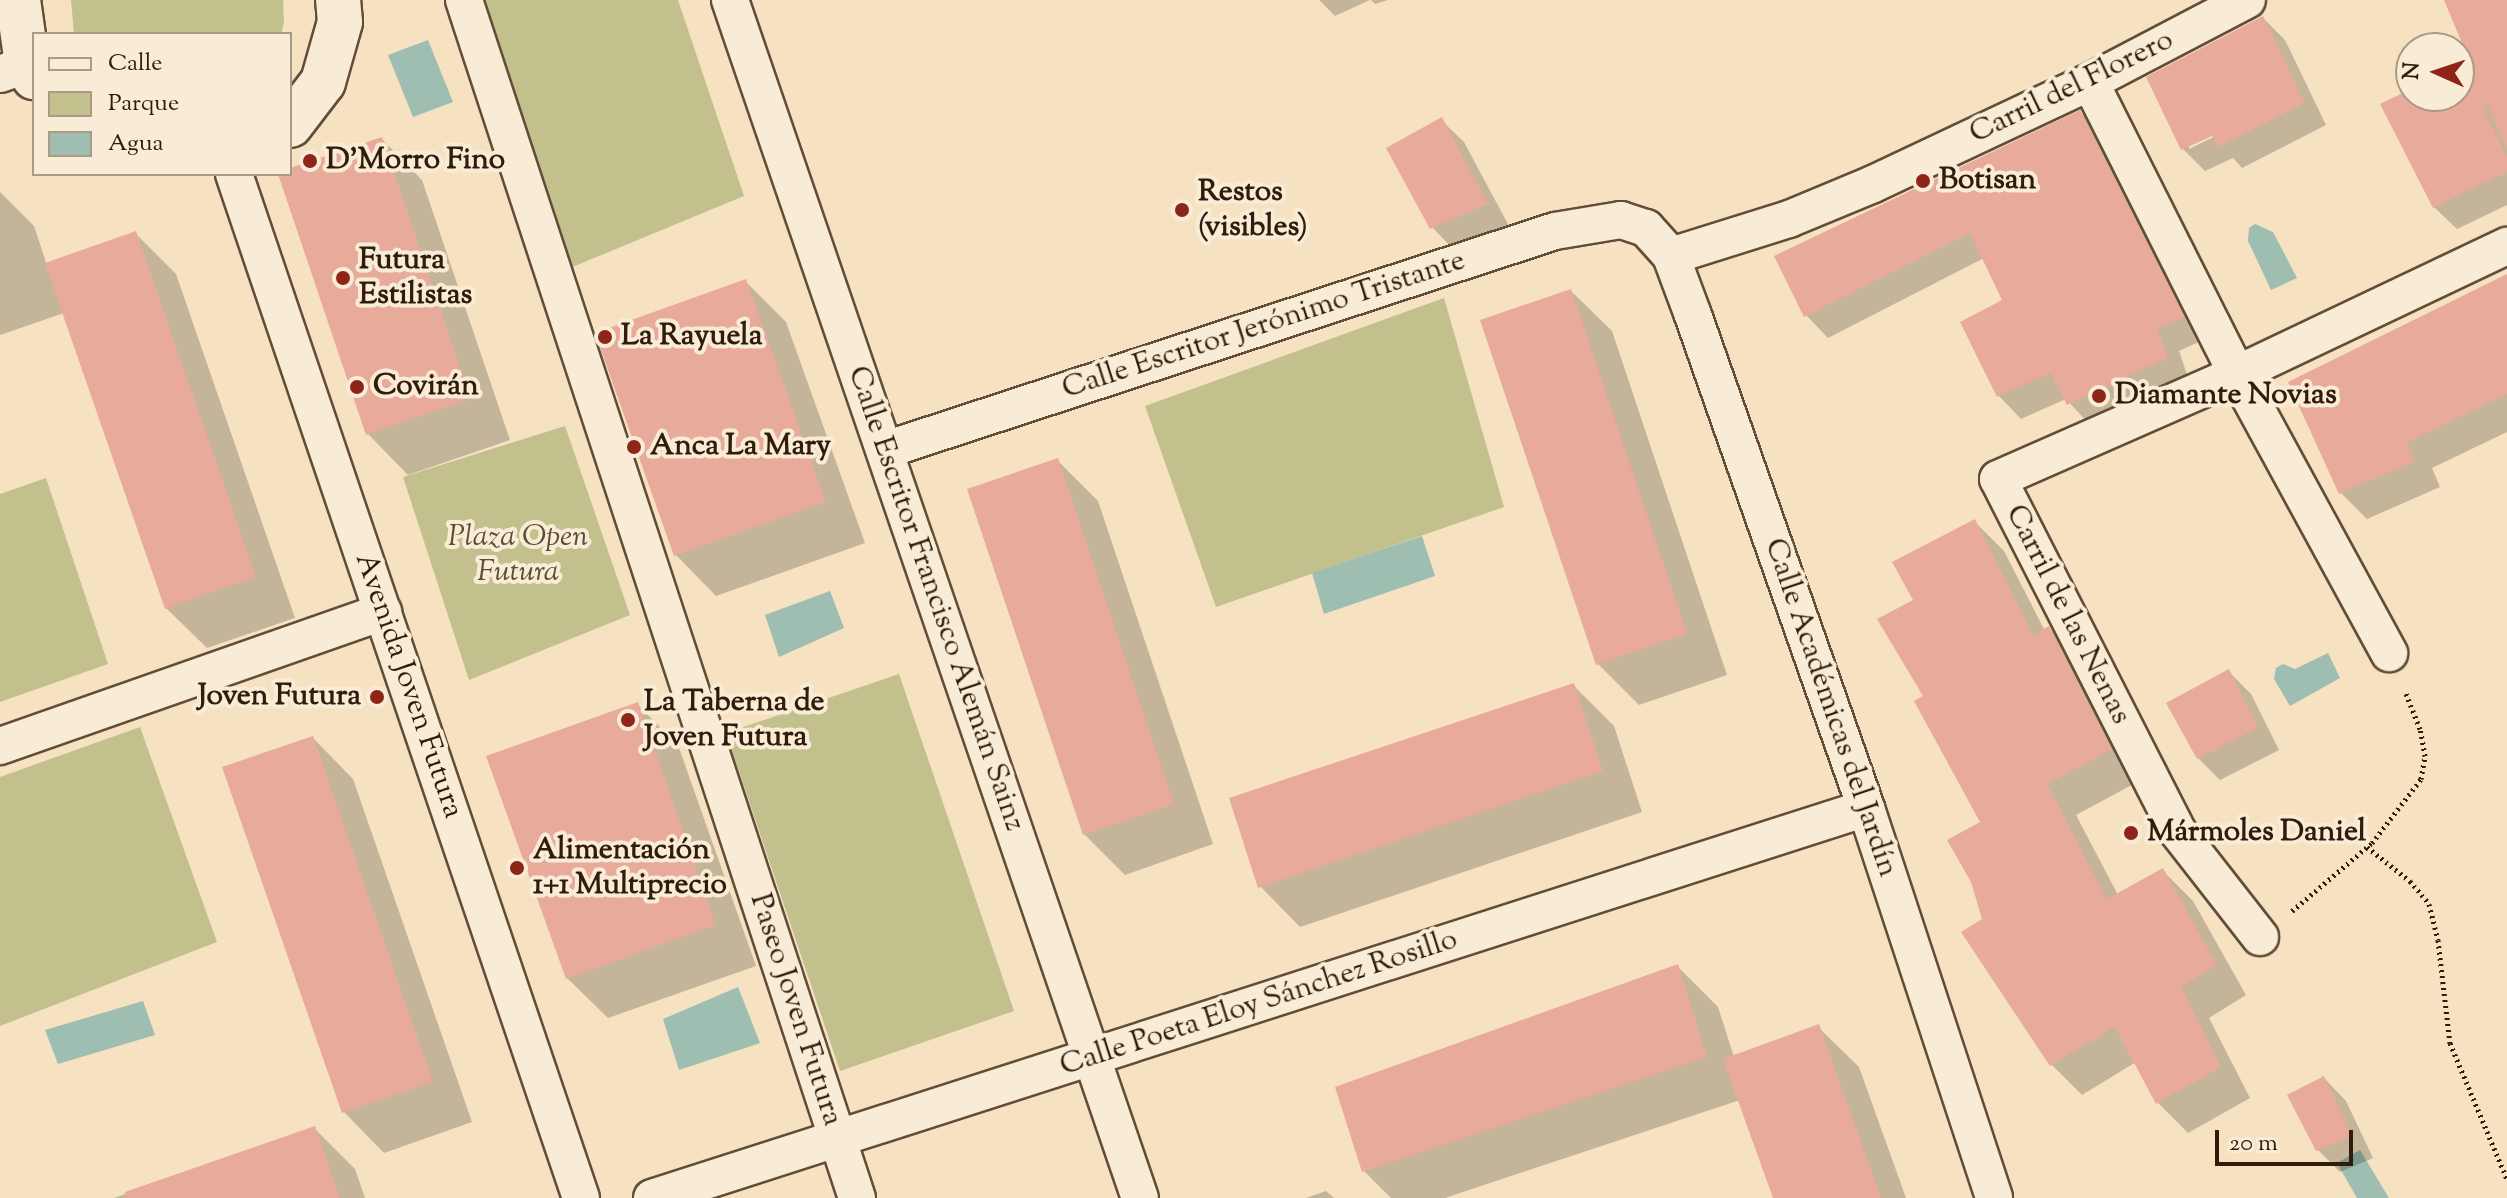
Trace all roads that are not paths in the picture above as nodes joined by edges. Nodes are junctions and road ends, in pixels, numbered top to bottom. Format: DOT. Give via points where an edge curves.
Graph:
graph roads {
  1 [pos="18,0"];
  2 [pos="338,0"];
  3 [pos="464,0"];
  4 [pos="730,0"];
  5 [pos="2247,0"];
  6 [pos="20,72"];
  7 [pos="2090,82"];
  8 [pos="292,122"];
  9 [pos="235,176"];
  10 [pos="1646,228"];
  11 [pos="2507,246"];
  12 [pos="1671,256"];
  13 [pos="2237,374"];
  14 [pos="885,450"];
  15 [pos="383,612"];
  16 [pos="2389,653"];
  17 [pos="0,746"];
  18 [pos="1866,808"];
  19 [pos="2260,937"];
  20 [pos="1090,1058"];
  21 [pos="837,1139"];
  22 [pos="581,1198"];
  23 [pos="652,1198"];
  24 [pos="857,1198"];
  25 [pos="1140,1198"];
  26 [pos="1994,1198"];
  1 -- 6 [label="street"];
  2 -- 8 [label="street" via="340,22 323,82"];
  3 -- 21 [label="street, Paseo Joven Futura"];
  4 -- 14 [label="street, Calle Escritor Francisco Alemán Sainz"];
  5 -- 7 [label="street, Carril del Florero"];
  7 -- 12 [label="street, Carril del Florero" via="1803,213"];
  7 -- 13 [label="street"];
  9 -- 15 [label="street, Avenida Joven Futura"];
  10 -- 12 [label="street, Calle Académicas del Jardín"];
  10 -- 14 [label="street, Calle Escritor Jerónimo Tristante" via="1621,220 1555,231"];
  11 -- 13 [label="street, Carril de las Nenas"];
  12 -- 18 [label="street, Calle Académicas del Jardín"];
  13 -- 16 [label="street"];
  13 -- 19 [label="street, Carril de las Nenas" via="1998,479 2178,832"];
  14 -- 20 [label="street, Calle Escritor Francisco Alemán Sainz"];
  15 -- 17 [label="street"];
  15 -- 22 [label="street, Avenida Joven Futura"];
  18 -- 20 [label="street, Calle Poeta Eloy Sánchez Rosillo"];
  18 -- 26 [label="street, Calle Académicas del Jardín"];
  20 -- 21 [label="street, Calle Poeta Eloy Sánchez Rosillo"];
  20 -- 25 [label="street, Calle Escritor Francisco Alemán Sainz"];
  21 -- 23 [label="street, Calle Poeta Eloy Sánchez Rosillo"];
  21 -- 24 [label="street, Paseo Joven Futura"];
}
